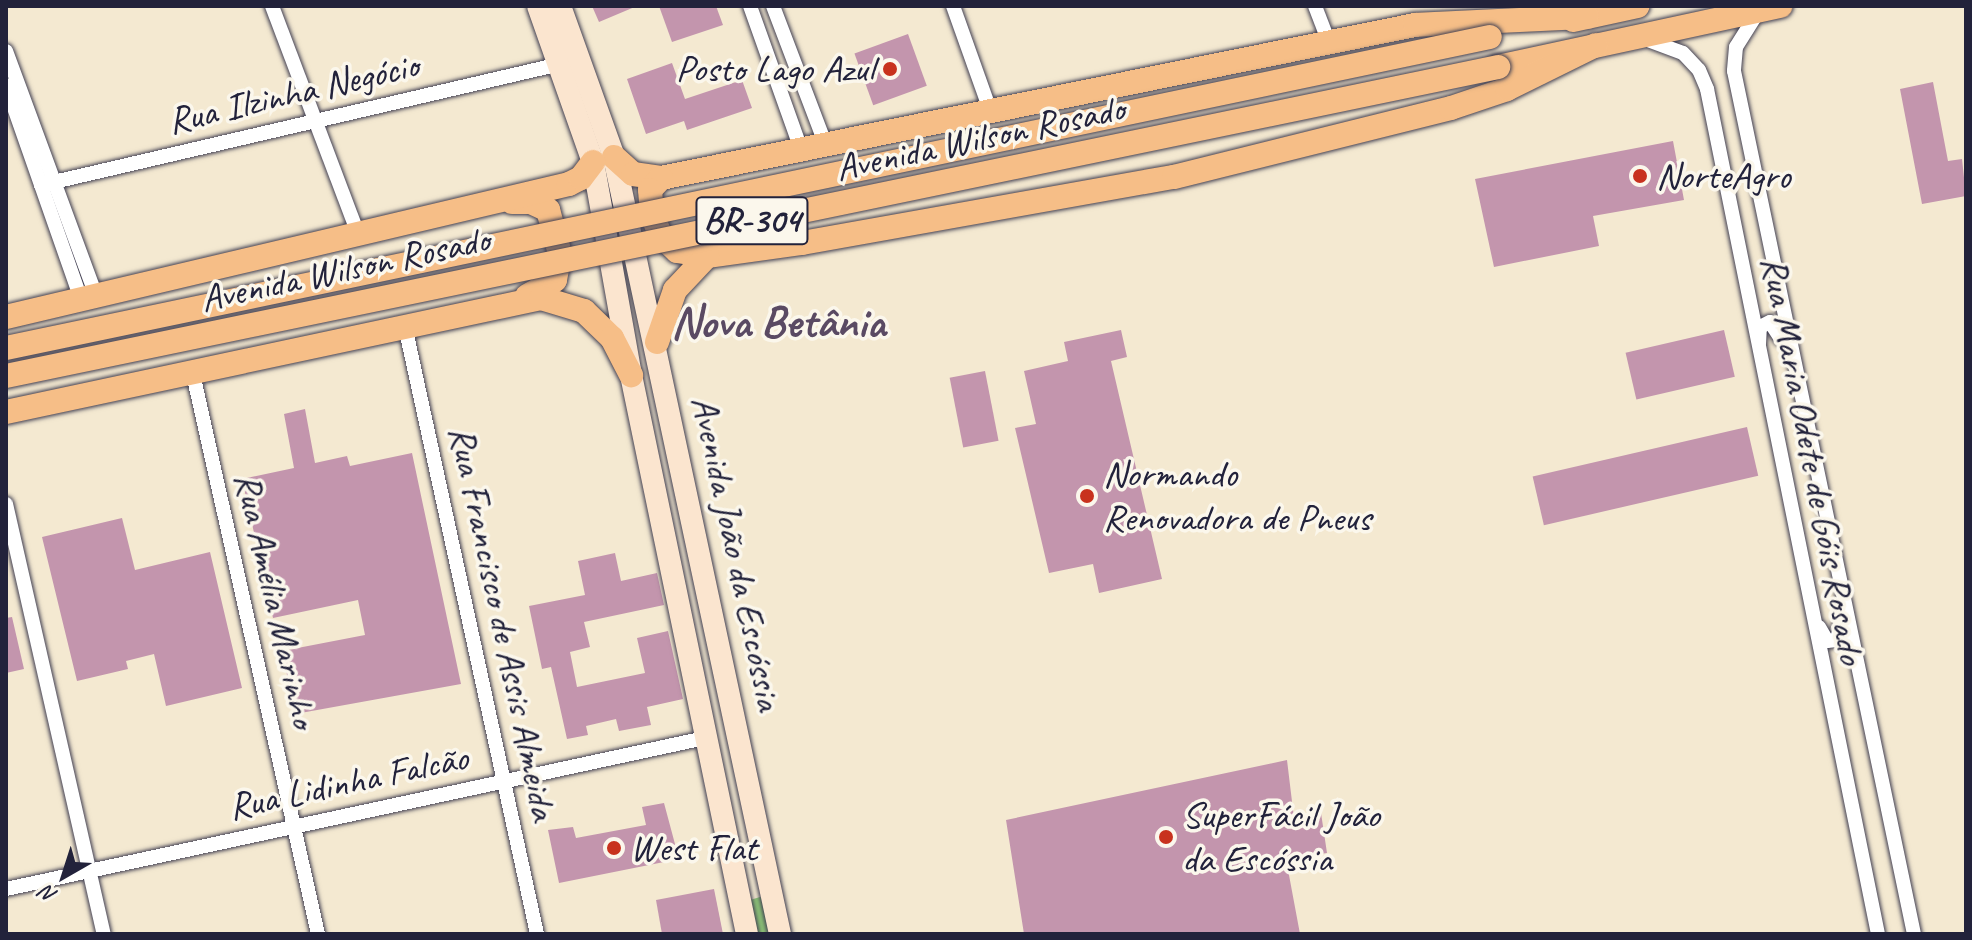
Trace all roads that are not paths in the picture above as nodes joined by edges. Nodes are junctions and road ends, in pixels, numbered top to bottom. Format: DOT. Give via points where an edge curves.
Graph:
graph roads {
  1 [pos="272,6"];
  2 [pos="538,6"];
  3 [pos="560,6"];
  4 [pos="750,6"];
  5 [pos="773,6"];
  6 [pos="953,6"];
  7 [pos="1315,6"];
  8 [pos="1637,6"];
  9 [pos="1770,8"];
  10 [pos="1587,17"];
  11 [pos="1637,36"];
  12 [pos="1329,42"];
  13 [pos="1596,45"];
  14 [pos="6,51"];
  15 [pos="560,64"];
  16 [pos="6,85"];
  17 [pos="989,107"];
  18 [pos="315,121"];
  19 [pos="813,146"];
  20 [pos="604,160"];
  21 [pos="661,178"];
  22 [pos="47,183"];
  23 [pos="490,202"];
  24 [pos="358,233"];
  25 [pos="707,256"];
  26 [pos="88,297"];
  27 [pos="507,305"];
  28 [pos="6,317"];
  29 [pos="405,326"];
  30 [pos="657,342"];
  31 [pos="6,348"];
  32 [pos="1760,368"];
  33 [pos="193,374"];
  34 [pos="631,375"];
  35 [pos="6,376"];
  36 [pos="6,412"];
  37 [pos="1811,443"];
  38 [pos="6,504"];
  39 [pos="1799,554"];
  40 [pos="673,585"];
  41 [pos="1840,598"];
  42 [pos="729,691"];
  43 [pos="705,738"];
  44 [pos="505,781"];
  45 [pos="716,793"];
  46 [pos="294,827"];
  47 [pos="89,871"];
  48 [pos="769,881"];
  49 [pos="6,889"];
  50 [pos="104,934"];
  51 [pos="318,934"];
  52 [pos="537,934"];
  53 [pos="747,934"];
  54 [pos="780,934"];
  55 [pos="1878,934"];
  56 [pos="1914,934"];
  1 -- 18 [label="street"];
  2 -- 15 [label="main road, Avenida João da Escóssia"];
  3 -- 20 [label="main road, Avenida João da Escóssia"];
  4 -- 19 [label="street"];
  5 -- 19 [label="street"];
  6 -- 17 [label="street"];
  7 -- 12 [label="street"];
  8 -- 10 [label="highway, Avenida Wilson Rosado / BR-304"];
  9 -- 11 [label="highway, Avenida Wilson Rosado / BR-304"];
  9 -- 37 [label="street, Rua Maria Odete de Góis Rosado" via="1736,47 1734,71"];
  10 -- 12 [label="highway" via="1415,25"];
  10 -- 31 [label="highway, Avenida Wilson Rosado / BR-304, bridge"];
  11 -- 13 [label="highway, Avenida Wilson Rosado / BR-304"];
  11 -- 32 [label="street, Rua Maria Odete de Góis Rosado" via="1683,53 1704,79"];
  12 -- 17 [label="highway"];
  13 -- 25 [label="highway" via="1507,89 1451,108 1174,177"];
  13 -- 35 [label="highway, Avenida Wilson Rosado / BR-304, bridge"];
  14 -- 22 [label="street"];
  15 -- 18 [label="street, Rua Ilzinha Negócio"];
  15 -- 20 [label="main road, Avenida João da Escóssia"];
  16 -- 22 [label="street"];
  17 -- 19 [label="highway"];
  18 -- 22 [label="street, Rua Ilzinha Negócio"];
  18 -- 24 [label="street"];
  19 -- 21 [label="highway"];
  20 -- 21 [label="highway" via="633,174"];
  20 -- 23 [label="highway" via="569,184"];
  20 -- 30 [label="main road, Avenida João da Escóssia"];
  20 -- 34 [label="main road, Avenida João da Escóssia"];
  21 -- 25 [label="highway" via="650,190 661,236 677,251"];
  22 -- 26 [label="street"];
  23 -- 24 [label="highway"];
  23 -- 27 [label="highway" via="548,210 560,254 555,280"];
  24 -- 26 [label="highway"];
  25 -- 30 [label="highway" via="675,290"];
  26 -- 28 [label="highway"];
  27 -- 29 [label="highway"];
  27 -- 34 [label="highway" via="557,298 584,311 612,338"];
  29 -- 33 [label="highway"];
  29 -- 44 [label="street, Rua Francisco de Assis Almeida"];
  30 -- 42 [label="main road, Avenida João da Escóssia"];
  32 -- 37 [label="street" via="1760,327 1775,323"];
  32 -- 39 [label="street, Rua Maria Odete de Góis Rosado"];
  33 -- 36 [label="highway"];
  33 -- 46 [label="street, Rua Amélia Marinho"];
  34 -- 40 [label="main road, Avenida João da Escóssia"];
  37 -- 41 [label="street, Rua Maria Odete de Góis Rosado"];
  38 -- 47 [label="street"];
  39 -- 41 [label="street" via="1827,641 1840,636"];
  39 -- 55 [label="street, Rua Maria Odete de Góis Rosado"];
  40 -- 42 [label="main road" via="686,578 695,583 710,654"];
  40 -- 43 [label="main road, Avenida João da Escóssia"];
  41 -- 56 [label="street, Rua Maria Odete de Góis Rosado"];
  42 -- 48 [label="main road, Avenida João da Escóssia"];
  43 -- 44 [label="street, Rua Lidinha Falcão"];
  43 -- 45 [label="main road, Avenida João da Escóssia"];
  44 -- 46 [label="street, Rua Lidinha Falcão"];
  44 -- 52 [label="street, Rua Francisco de Assis Almeida"];
  45 -- 48 [label="main road" via="746,878 757,885"];
  45 -- 53 [label="main road, Avenida João da Escóssia"];
  46 -- 47 [label="street, Rua Lidinha Falcão"];
  46 -- 51 [label="street, Rua Amélia Marinho"];
  47 -- 49 [label="street, Rua Lidinha Falcão"];
  47 -- 50 [label="street"];
  48 -- 54 [label="main road, Avenida João da Escóssia"];
}
